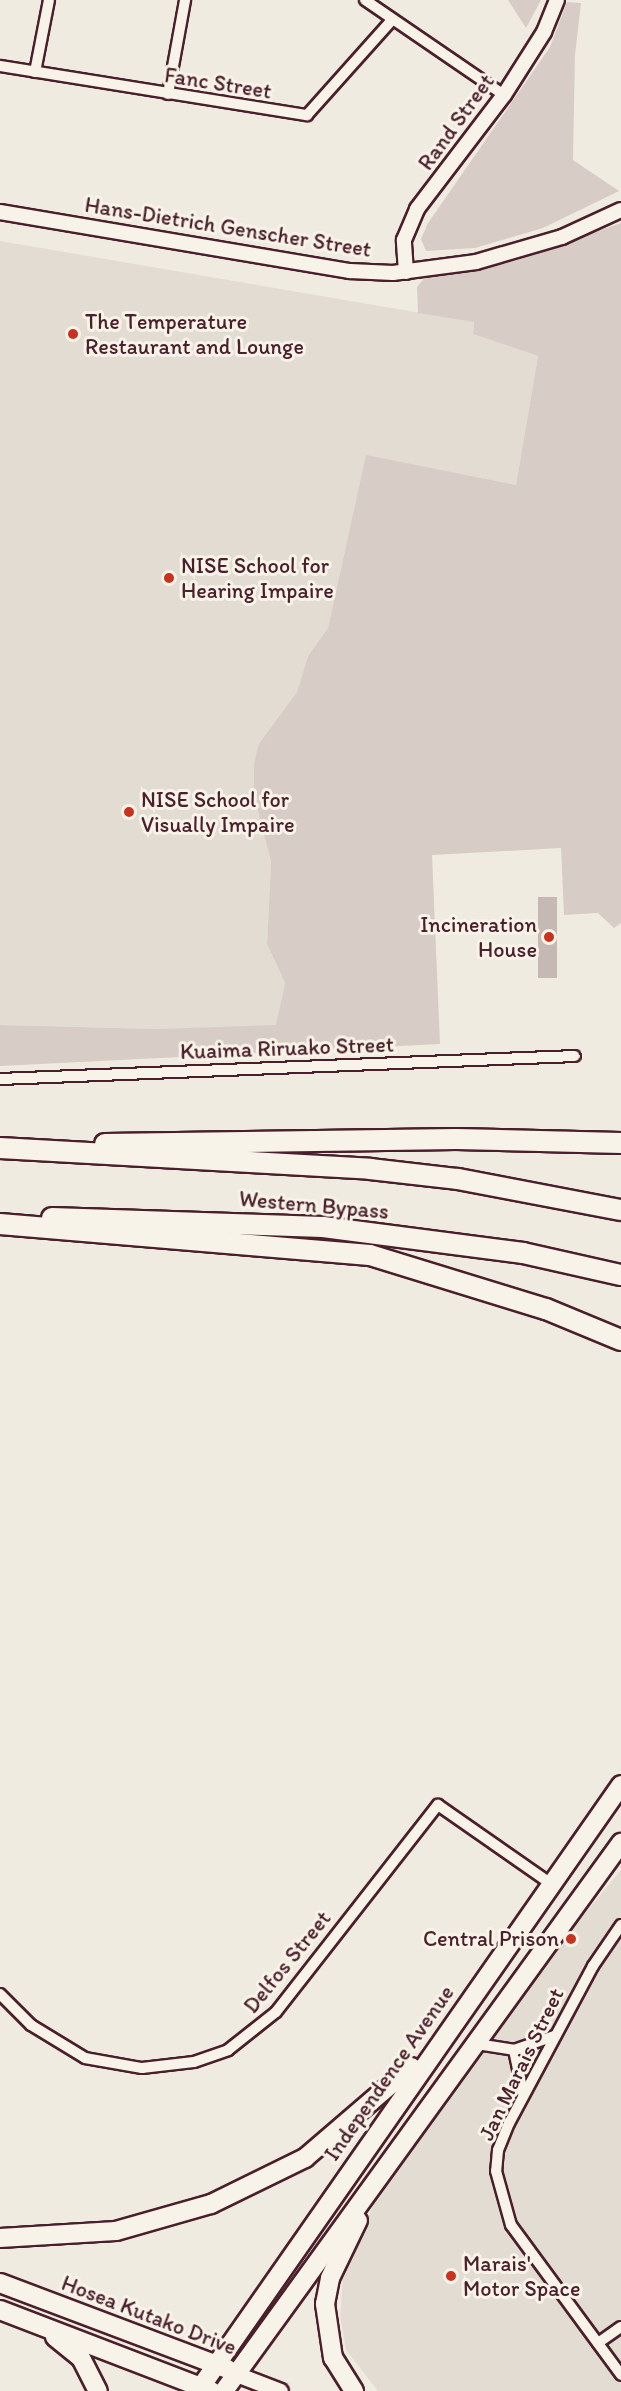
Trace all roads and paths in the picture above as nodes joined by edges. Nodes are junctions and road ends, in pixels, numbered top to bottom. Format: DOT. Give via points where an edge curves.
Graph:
graph roads {
  1 [pos="49,0"];
  2 [pos="185,0"];
  3 [pos="365,0"];
  4 [pos="557,0"];
  5 [pos="391,21"];
  6 [pos="0,66"];
  7 [pos="35,72"];
  8 [pos="168,94"];
  9 [pos="504,95"];
  10 [pos="621,210"];
  11 [pos="0,212"];
  12 [pos="406,272"];
  13 [pos="575,1056"];
  14 [pos="0,1079"];
  15 [pos="621,1143"];
  16 [pos="0,1147"];
  17 [pos="621,1210"];
  18 [pos="0,1217"];
  19 [pos="0,1224"];
  20 [pos="621,1275"];
  21 [pos="621,1340"];
  22 [pos="621,1785"];
  23 [pos="621,1843"];
  24 [pos="550,1883"];
  25 [pos="621,1925"];
  26 [pos="0,1995"];
  27 [pos="452,2022"];
  28 [pos="554,2036"];
  29 [pos="477,2044"];
  30 [pos="514,2050"];
  31 [pos="523,2096"];
  32 [pos="389,2167"];
  33 [pos="0,2238"];
  34 [pos="0,2283"];
  35 [pos="0,2310"];
  36 [pos="41,2326"];
  37 [pos="621,2327"];
  38 [pos="598,2343"];
  39 [pos="217,2365"];
  40 [pos="237,2374"];
  41 [pos="621,2375"];
  42 [pos="204,2390"];
  43 [pos="98,2391"];
  44 [pos="224,2391"];
  45 [pos="280,2391"];
  46 [pos="354,2391"];
  1 -- 7 [label="street"];
  2 -- 8 [label="street"];
  3 -- 5 [label="street"];
  4 -- 9 [label="street, Rand Street" via="544,32"];
  5 -- 8 [label="street, Fanc Street" via="307,115"];
  5 -- 9 [label="street"];
  6 -- 7 [label="street, Fanc Street"];
  7 -- 8 [label="street, Fanc Street"];
  9 -- 12 [label="street, Rand Street" via="417,209 404,240"];
  10 -- 12 [label="street, Hans-Dietrich Genscher Street" via="551,241 476,262"];
  11 -- 12 [label="street, Hans-Dietrich Genscher Street" via="350,271"];
  13 -- 14 [label="street, Kuaima Riruako Street"];
  15 -- 16 [label="highway" via="478,1139"];
  16 -- 17 [label="highway, Western Bypass" via="370,1169 458,1179"];
  18 -- 20 [label="highway, Western Bypass" via="323,1227 524,1253"];
  19 -- 21 [label="highway" via="370,1256 546,1309"];
  22 -- 24 [label="main road, Independence Avenue"];
  23 -- 29 [label="main road"];
  24 -- 26 [label="street, Delfos Street" via="438,1805 276,2012 228,2050 167,2067 112,2065 59,2046"];
  24 -- 27 [label="main road, Independence Avenue"];
  25 -- 28 [label="street, Jan Marais Street"];
  27 -- 33 [label="main road" via="401,2078 350,2121 305,2158 258,2183 211,2204 116,2231"];
  27 -- 39 [label="main road, Independence Avenue"];
  28 -- 30 [label="street"];
  28 -- 31 [label="street, Jan Marais Street"];
  29 -- 30 [label="street"];
  29 -- 32 [label="main road"];
  30 -- 31 [label="street" via="524,2079"];
  31 -- 38 [label="street, Jan Marais Street" via="498,2150 496,2171 504,2208 521,2241"];
  32 -- 40 [label="main road"];
  32 -- 46 [label="main road" via="345,2244 330,2278 325,2304 333,2358"];
  34 -- 39 [label="main road, Hosea Kutako Drive"];
  35 -- 36 [label="main road"];
  36 -- 42 [label="main road"];
  36 -- 43 [label="main road" via="81,2358"];
  37 -- 38 [label="street"];
  38 -- 41 [label="street, Jan Marais Street"];
  39 -- 40 [label="main road, Hosea Kutako Drive"];
  39 -- 42 [label="main road, Independence Avenue"];
  40 -- 44 [label="main road"];
  40 -- 45 [label="main road, Hosea Kutako Drive"];
}
